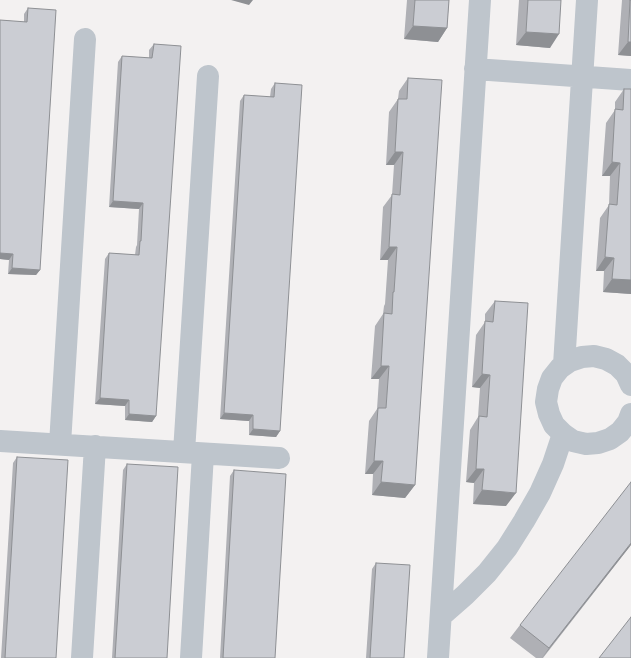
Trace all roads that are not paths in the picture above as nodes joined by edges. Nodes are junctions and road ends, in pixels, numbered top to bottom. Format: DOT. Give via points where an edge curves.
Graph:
graph roads {
  1 [pos="480,0"];
  2 [pos="587,0"];
  3 [pos="85,39"];
  4 [pos="475,69"];
  5 [pos="208,76"];
  6 [pos="583,77"];
  7 [pos="631,80"];
  8 [pos="564,365"];
  9 [pos="631,385"];
  10 [pos="631,414"];
  11 [pos="563,434"];
  12 [pos="625,436"];
  13 [pos="0,441"];
  14 [pos="60,444"];
  15 [pos="95,446"];
  16 [pos="194,453"];
  17 [pos="279,458"];
  18 [pos="441,616"];
  19 [pos="82,658"];
  20 [pos="191,658"];
  21 [pos="438,658"];
  1 -- 4 [label="lane"];
  2 -- 6 [label="lane"];
  3 -- 14 [label="lane"];
  4 -- 6 [label="lane"];
  4 -- 18 [label="lane"];
  5 -- 16 [label="lane"];
  6 -- 7 [label="lane"];
  6 -- 8 [label="lane"];
  8 -- 9 [label="lane" via="582,357 606,359 626,374"];
  8 -- 11 [label="lane" via="552,378 546,402 554,425"];
  10 -- 12 [label="lane"];
  11 -- 12 [label="lane" via="573,441 586,444"];
  11 -- 18 [label="lane" via="540,493 507,548 465,595"];
  13 -- 14 [label="lane"];
  14 -- 15 [label="lane"];
  15 -- 16 [label="lane"];
  15 -- 19 [label="lane"];
  16 -- 17 [label="lane"];
  16 -- 20 [label="lane"];
  18 -- 21 [label="lane"];
}
